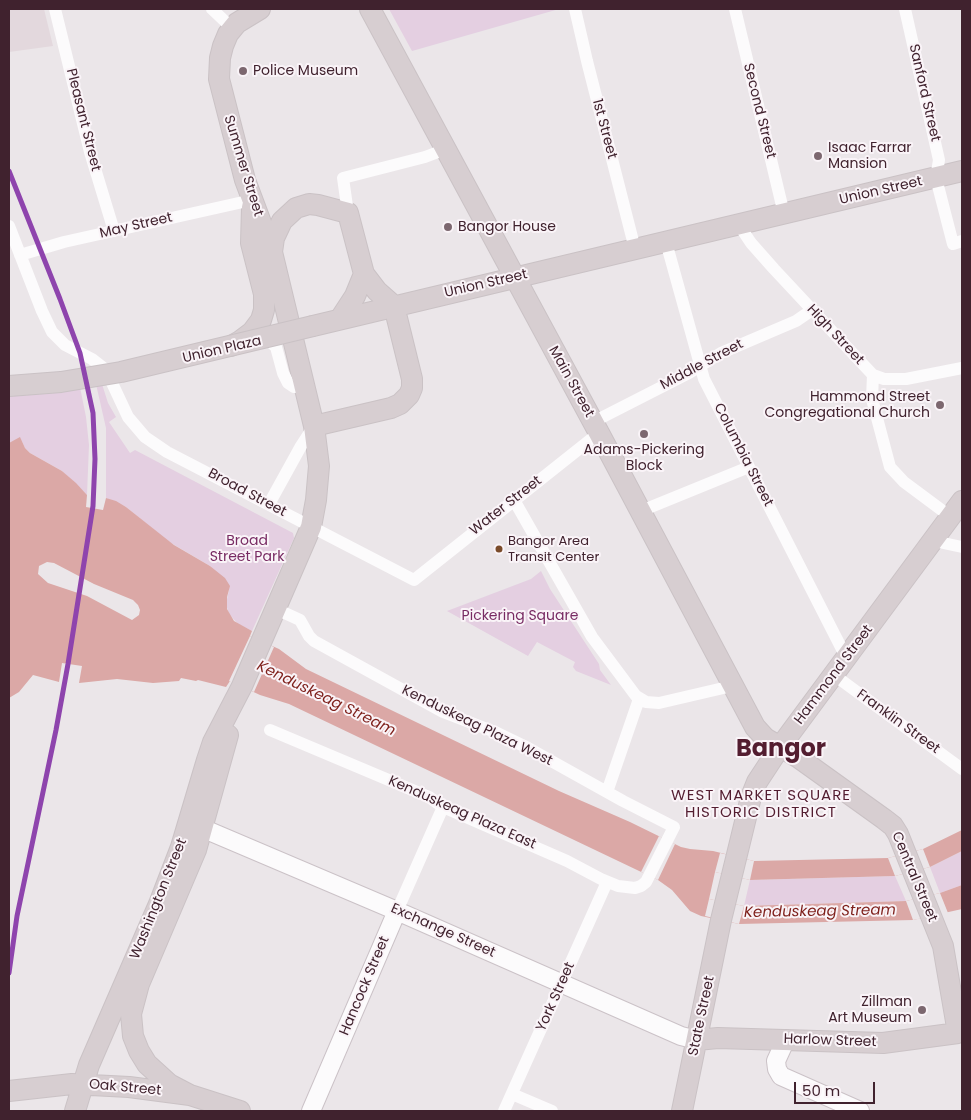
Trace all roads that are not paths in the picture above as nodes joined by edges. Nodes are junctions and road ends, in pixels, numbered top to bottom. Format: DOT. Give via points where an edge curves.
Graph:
graph roads {
  1 [pos="55,9"];
  2 [pos="212,9"];
  3 [pos="260,9"];
  4 [pos="370,9"];
  5 [pos="575,9"];
  6 [pos="735,9"];
  7 [pos="909,10"];
  8 [pos="232,28"];
  9 [pos="446,149"];
  10 [pos="962,171"];
  11 [pos="936,178"];
  12 [pos="252,200"];
  13 [pos="348,213"];
  14 [pos="784,214"];
  15 [pos="739,225"];
  16 [pos="9,226"];
  17 [pos="114,231"];
  18 [pos="666,242"];
  19 [pos="958,242"];
  20 [pos="636,249"];
  21 [pos="272,252"];
  22 [pos="20,255"];
  23 [pos="364,274"];
  24 [pos="514,278"];
  25 [pos="394,306"];
  26 [pos="812,310"];
  27 [pos="340,319"];
  28 [pos="230,346"];
  29 [pos="700,366"];
  30 [pos="962,368"];
  31 [pos="873,375"];
  32 [pos="110,377"];
  33 [pos="9,386"];
  34 [pos="304,386"];
  35 [pos="314,426"];
  36 [pos="596,427"];
  37 [pos="749,467"];
  38 [pos="514,500"];
  39 [pos="268,504"];
  40 [pos="956,509"];
  41 [pos="641,511"];
  42 [pos="312,527"];
  43 [pos="934,541"];
  44 [pos="962,547"];
  45 [pos="414,580"];
  46 [pos="276,609"];
  47 [pos="846,658"];
  48 [pos="834,675"];
  49 [pos="732,686"];
  50 [pos="639,699"];
  51 [pos="270,730"];
  52 [pos="780,747"];
  53 [pos="962,768"];
  54 [pos="607,792"];
  55 [pos="444,807"];
  56 [pos="196,825"];
  57 [pos="650,876"];
  58 [pos="607,882"];
  59 [pos="397,911"];
  60 [pos="724,911"];
  61 [pos="562,983"];
  62 [pos="961,1034"];
  63 [pos="786,1039"];
  64 [pos="697,1040"];
  65 [pos="82,1084"];
  66 [pos="9,1091"];
  67 [pos="512,1094"];
  68 [pos="190,1095"];
  69 [pos="75,1111"];
  70 [pos="240,1111"];
  71 [pos="311,1111"];
  72 [pos="504,1111"];
  73 [pos="552,1111"];
  74 [pos="682,1111"];
  75 [pos="860,1111"];
  1 -- 17 [label="street, Pleasant Street" via="92,158"];
  2 -- 8 [label="street"];
  3 -- 8 [label="main road"];
  4 -- 9 [label="main road, Main Street"];
  5 -- 20 [label="street, 1st Street"];
  6 -- 14 [label="street, Second Street"];
  7 -- 11 [label="street, Sanford Street" via="939,160"];
  8 -- 12 [label="main road, Summer Street" via="221,52 219,79"];
  9 -- 13 [label="street" via="425,158 343,178"];
  9 -- 24 [label="main road, Main Street"];
  10 -- 11 [label="main road, Union Street"];
  11 -- 14 [label="main road, Union Street"];
  11 -- 19 [label="street, Sanford Street"];
  12 -- 17 [label="street, May Street"];
  12 -- 21 [label="main road, Summer Street"];
  12 -- 28 [label="main road, bridge" via="251,243 264,300 262,315 256,328"];
  13 -- 21 [label="main road" via="318,205 296,208 279,226"];
  13 -- 23 [label="main road"];
  14 -- 15 [label="main road, Union Street"];
  15 -- 18 [label="main road, Union Street"];
  15 -- 26 [label="street, High Street"];
  16 -- 22 [label="street"];
  17 -- 22 [label="street, May Street"];
  18 -- 20 [label="main road, Union Street"];
  18 -- 29 [label="street, Columbia Street"];
  20 -- 24 [label="main road, Union Street"];
  21 -- 34 [label="main road, Summer Street"];
  22 -- 32 [label="street" via="55,336 100,365"];
  23 -- 25 [label="main road"];
  23 -- 27 [label="main road"];
  24 -- 25 [label="main road, Union Street"];
  24 -- 36 [label="main road, Main Street"];
  25 -- 27 [label="main road, Union Street"];
  25 -- 35 [label="main road" via="412,379 409,395 391,408"];
  26 -- 29 [label="street, Middle Street" via="796,321 721,353"];
  26 -- 31 [label="street, High Street"];
  27 -- 28 [label="main road, Union Street, bridge"];
  28 -- 33 [label="main road, Union Street, bridge" via="104,376"];
  29 -- 36 [label="street, Middle Street"];
  29 -- 37 [label="street, Columbia Street"];
  30 -- 31 [label="street, High Street" via="906,379"];
  31 -- 40 [label="street" via="872,399 890,467 904,482"];
  32 -- 34 [label="street, Union Plaza" via="264,339 276,346 288,382 294,387"];
  32 -- 39 [label="street, Broad Street" via="128,417 145,437 167,452"];
  34 -- 35 [label="main road, Summer Street"];
  35 -- 39 [label="street"];
  35 -- 42 [label="main road, Washington Street" via="319,466"];
  36 -- 38 [label="street, Water Street"];
  36 -- 41 [label="main road, Main Street"];
  37 -- 41 [label="street"];
  37 -- 47 [label="street, Columbia Street"];
  38 -- 45 [label="street, Water Street"];
  38 -- 50 [label="street" via="592,636"];
  39 -- 42 [label="street, Broad Street"];
  40 -- 43 [label="main road, Hammond Street"];
  41 -- 49 [label="main road, Main Street"];
  42 -- 45 [label="street, Broad Street"];
  42 -- 46 [label="main road, Washington Street"];
  43 -- 44 [label="street"];
  43 -- 47 [label="main road, Hammond Street"];
  46 -- 54 [label="street, Kenduskeag Plaza West" via="297,618 311,639 325,647 443,712 528,748"];
  46 -- 56 [label="main road, Washington Street" via="242,686"];
  47 -- 48 [label="main road, Hammond Street"];
  48 -- 52 [label="main road, Hammond Street"];
  48 -- 53 [label="street, Franklin Street"];
  49 -- 50 [label="street" via="659,703"];
  49 -- 52 [label="main road, Main Street" via="757,730"];
  50 -- 54 [label="street"];
  51 -- 55 [label="street, Kenduskeag Plaza East" via="429,797"];
  52 -- 60 [label="main road, Hammond Street" via="754,789"];
  52 -- 62 [label="main road, Central Street" via="896,830 946,960"];
  54 -- 57 [label="street, Kenduskeag Plaza West" via="674,826"];
  55 -- 58 [label="street, Kenduskeag Plaza East"];
  55 -- 59 [label="street, Hancock Street"];
  56 -- 59 [label="street, Exchange Street"];
  56 -- 65 [label="main road, Washington Street" via="166,885"];
  56 -- 68 [label="main road, Washington Street" via="179,892 139,984 131,1014 133,1036 143,1058 163,1079"];
  57 -- 58 [label="street, Kenduskeag Plaza East" via="635,888"];
  58 -- 61 [label="street, York Street"];
  59 -- 61 [label="street, Exchange Street"];
  59 -- 71 [label="street, Hancock Street"];
  60 -- 64 [label="main road, State Street"];
  61 -- 64 [label="street, Exchange Street" via="681,1036"];
  61 -- 67 [label="street, York Street"];
  62 -- 63 [label="main road, Harlow Street" via="883,1043"];
  63 -- 64 [label="main road, Harlow Street"];
  63 -- 75 [label="street" via="776,1061 780,1076"];
  64 -- 74 [label="main road, State Street"];
  65 -- 66 [label="main road, Oak Street"];
  65 -- 68 [label="main road, Oak Street"];
  65 -- 69 [label="main road, Washington Street"];
  67 -- 72 [label="street, York Street"];
  67 -- 73 [label="street"];
  68 -- 70 [label="main road, Oak Street"];
}
